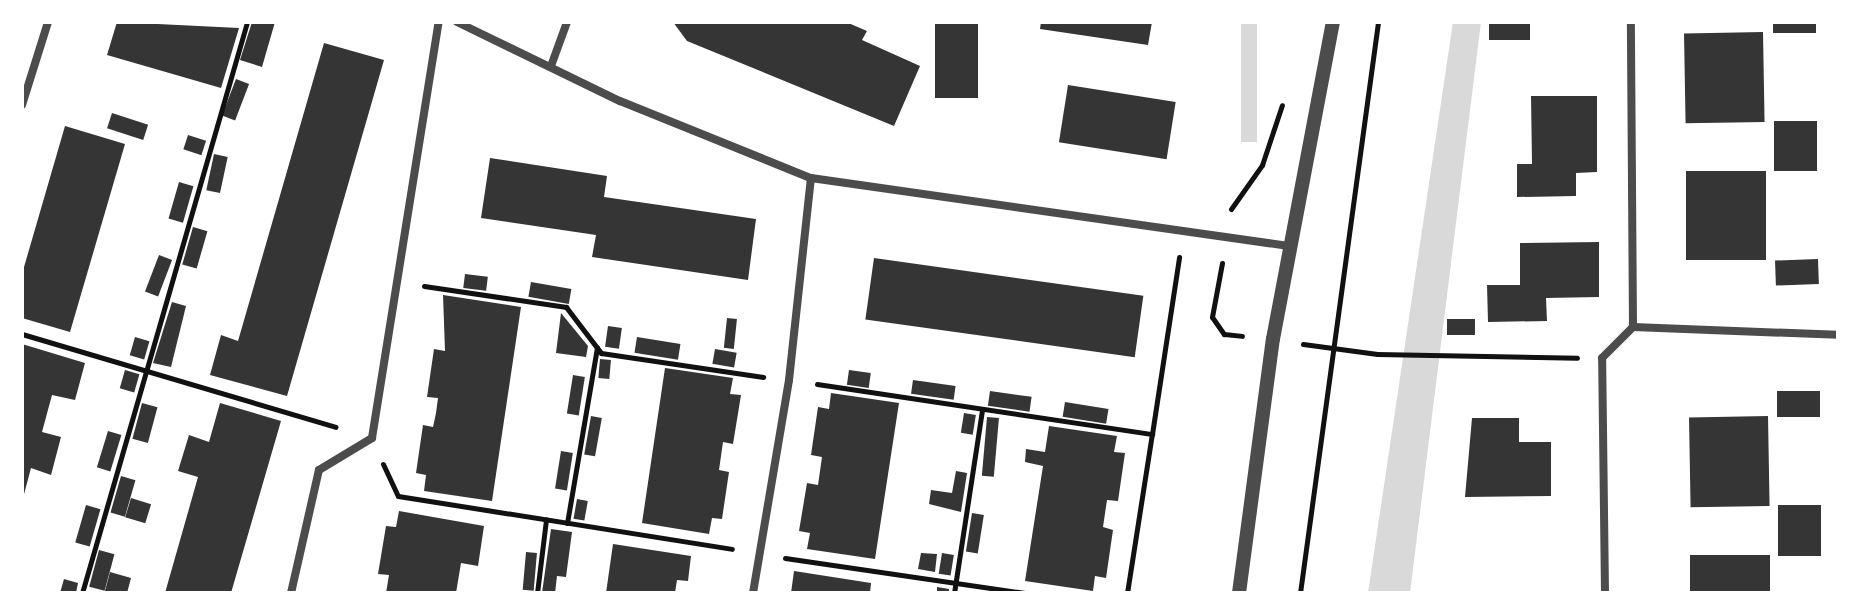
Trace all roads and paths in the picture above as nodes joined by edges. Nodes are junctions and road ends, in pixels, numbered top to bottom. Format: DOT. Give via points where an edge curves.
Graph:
graph roads {
  1 [pos="48,22"];
  2 [pos="247,22"];
  3 [pos="439,22"];
  4 [pos="457,22"];
  5 [pos="567,22"];
  6 [pos="1333,22"];
  7 [pos="1378,22"];
  8 [pos="1631,22"];
  9 [pos="551,66"];
  10 [pos="22,105"];
  11 [pos="811,178"];
  12 [pos="1183,232"];
  13 [pos="1290,246"];
  14 [pos="397,282"];
  15 [pos="1633,327"];
  16 [pos="22,334"];
  17 [pos="1838,335"];
  18 [pos="597,347"];
  19 [pos="1336,350"];
  20 [pos="1602,358"];
  21 [pos="146,371"];
  22 [pos="789,380"];
  23 [pos="982,409"];
  24 [pos="1152,434"];
  25 [pos="372,438"];
  26 [pos="546,520"];
  27 [pos="567,523"];
  28 [pos="760,554"];
  29 [pos="955,583"];
  30 [pos="82,593"];
  31 [pos="291,593"];
  32 [pos="537,593"];
  33 [pos="753,593"];
  34 [pos="954,593"];
  35 [pos="1026,593"];
  36 [pos="1127,593"];
  37 [pos="1239,593"];
  38 [pos="1300,593"];
  39 [pos="1605,593"];
  1 -- 10 [label="street"];
  2 -- 21 [label="path"];
  3 -- 14 [label="street"];
  4 -- 9 [label="street"];
  5 -- 9 [label="street"];
  6 -- 13 [label="street"];
  7 -- 19 [label="path"];
  8 -- 15 [label="street"];
  9 -- 11 [label="street"];
  11 -- 12 [label="street"];
  11 -- 22 [label="street"];
  12 -- 13 [label="street"];
  12 -- 24 [label="path"];
  13 -- 37 [label="street"];
  14 -- 18 [label="path" via="566,307"];
  14 -- 25 [label="street"];
  15 -- 17 [label="street"];
  15 -- 20 [label="street"];
  16 -- 21 [label="path"];
  18 -- 22 [label="path"];
  18 -- 27 [label="path"];
  19 -- 20 [label="path"];
  19 -- 38 [label="path"];
  20 -- 39 [label="street"];
  21 -- 25 [label="path"];
  21 -- 30 [label="path"];
  22 -- 23 [label="path"];
  22 -- 28 [label="street"];
  23 -- 24 [label="path"];
  23 -- 29 [label="path"];
  24 -- 36 [label="path"];
  25 -- 26 [label="path" via="398,496"];
  25 -- 31 [label="street" via="319,470"];
  26 -- 27 [label="path"];
  26 -- 32 [label="path"];
  27 -- 28 [label="path"];
  28 -- 29 [label="path"];
  28 -- 33 [label="street"];
  29 -- 34 [label="path"];
  29 -- 35 [label="path"];
}
